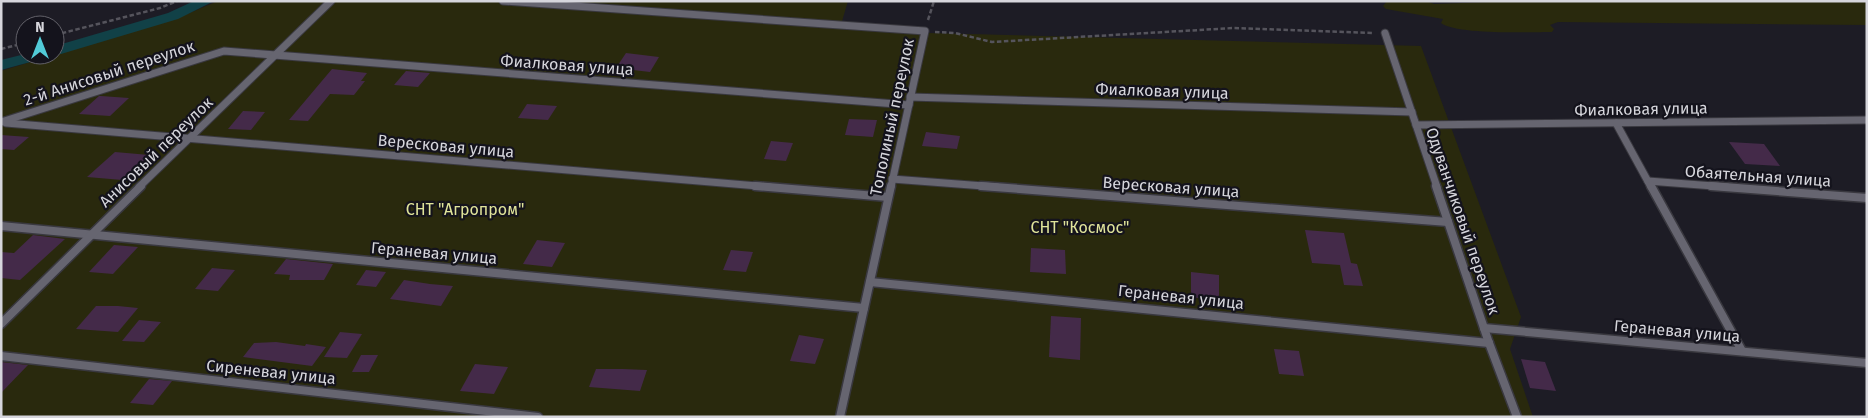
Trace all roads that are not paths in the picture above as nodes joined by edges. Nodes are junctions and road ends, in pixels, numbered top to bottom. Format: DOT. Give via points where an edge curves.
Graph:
graph roads {
  1 [pos="331,1"];
  2 [pos="503,1"];
  3 [pos="1385,34"];
  4 [pos="224,50"];
  5 [pos="277,56"];
  6 [pos="910,101"];
  7 [pos="1412,112"];
  8 [pos="1867,120"];
  9 [pos="1,122"];
  10 [pos="1616,123"];
  11 [pos="1416,125"];
  12 [pos="189,138"];
  13 [pos="892,178"];
  14 [pos="1648,181"];
  15 [pos="888,197"];
  16 [pos="1867,198"];
  17 [pos="1448,222"];
  18 [pos="1,226"];
  19 [pos="90,235"];
  20 [pos="870,282"];
  21 [pos="864,308"];
  22 [pos="1,324"];
  23 [pos="1484,328"];
  24 [pos="1489,343"];
  25 [pos="1742,352"];
  26 [pos="1,356"];
  27 [pos="1867,363"];
  28 [pos="538,417"];
  29 [pos="840,417"];
  30 [pos="1517,417"];
  1 -- 5 [label="lane, Анисовый переулок"];
  2 -- 6 [label="lane, Тополиный переулок" via="925,31"];
  3 -- 7 [label="lane, Одуванчиковый переулок"];
  4 -- 5 [label="lane, Фиалковая улица"];
  4 -- 9 [label="lane, 2-й Анисовый переулок"];
  5 -- 6 [label="lane, Фиалковая улица"];
  5 -- 12 [label="lane, Анисовый переулок"];
  6 -- 7 [label="lane, Фиалковая улица"];
  6 -- 13 [label="lane, Тополиный переулок"];
  7 -- 11 [label="lane, Одуванчиковый переулок"];
  8 -- 10 [label="lane, Фиалковая улица"];
  9 -- 12 [label="lane, Вересковая улица"];
  10 -- 11 [label="lane, Фиалковая улица"];
  10 -- 14 [label="lane"];
  11 -- 17 [label="lane, Одуванчиковый переулок"];
  12 -- 15 [label="lane, Вересковая улица"];
  12 -- 19 [label="lane, Анисовый переулок"];
  13 -- 15 [label="lane, Тополиный переулок"];
  13 -- 17 [label="lane, Вересковая улица"];
  14 -- 16 [label="lane, Обаятельная улица"];
  14 -- 25 [label="lane"];
  15 -- 20 [label="lane, Тополиный переулок"];
  17 -- 23 [label="lane, Одуванчиковый переулок"];
  18 -- 19 [label="lane, Гераневая улица"];
  19 -- 21 [label="lane, Гераневая улица"];
  19 -- 22 [label="lane, Анисовый переулок"];
  20 -- 21 [label="lane, Тополиный переулок"];
  20 -- 24 [label="lane, Гераневая улица"];
  21 -- 29 [label="lane, Тополиный переулок"];
  23 -- 24 [label="lane, Одуванчиковый переулок"];
  23 -- 25 [label="lane, Гераневая улица"];
  24 -- 30 [label="lane, Одуванчиковый переулок"];
  25 -- 27 [label="lane, Гераневая улица"];
  26 -- 28 [label="lane, Сиреневая улица"];
}
